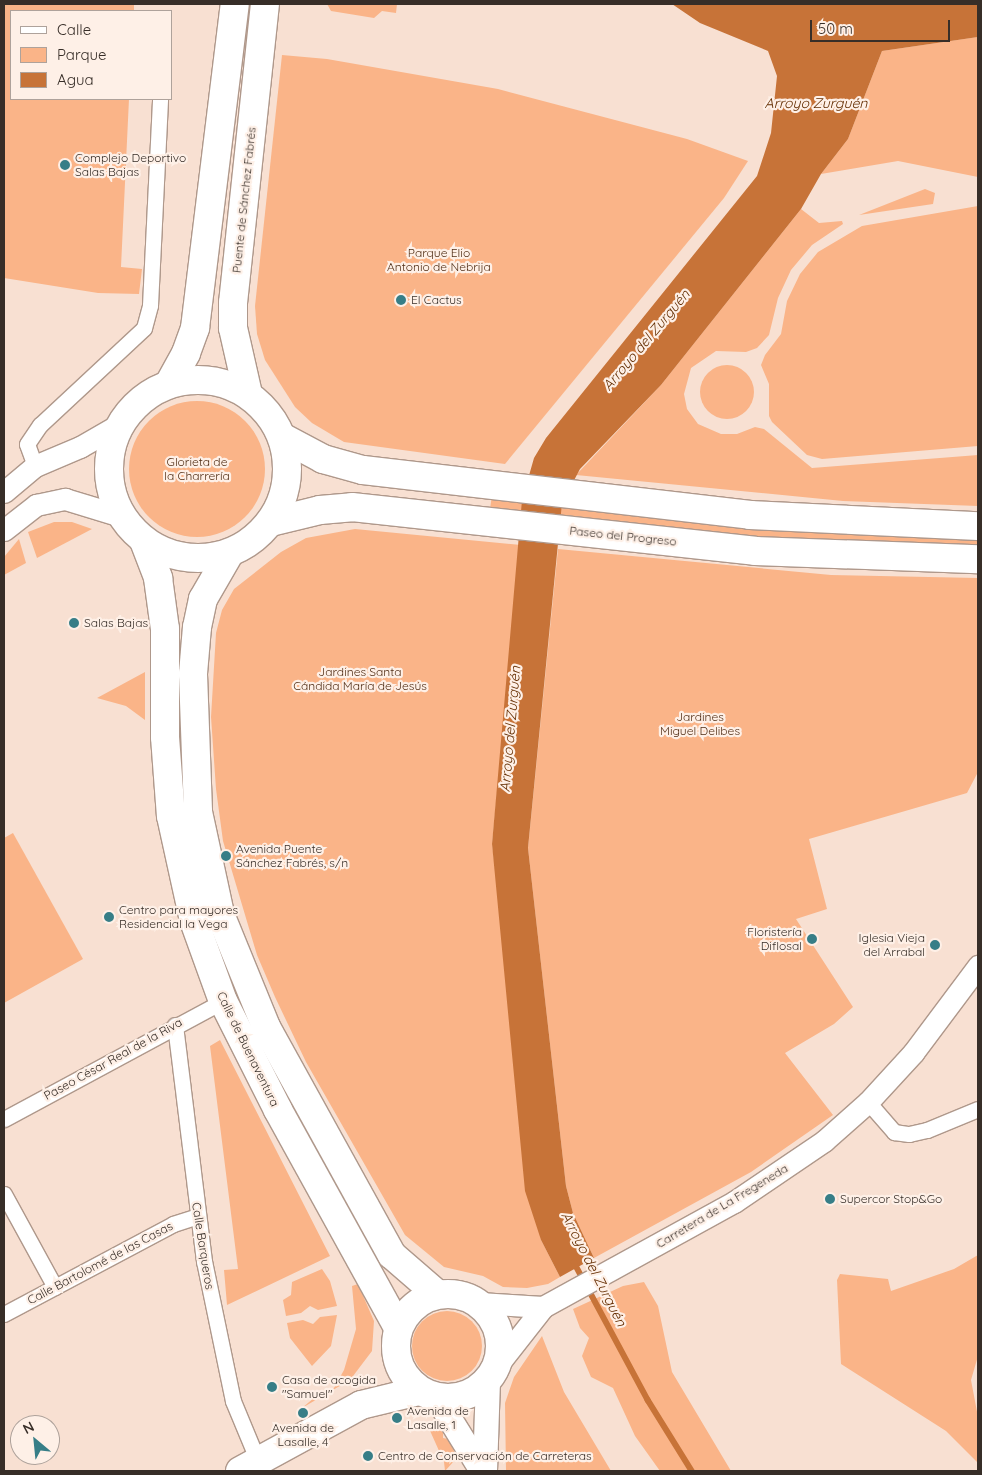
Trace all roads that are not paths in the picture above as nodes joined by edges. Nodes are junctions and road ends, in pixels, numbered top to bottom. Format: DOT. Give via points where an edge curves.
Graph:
graph roads {
  1 [pos="235,4"];
  2 [pos="265,4"];
  3 [pos="160,100"];
  4 [pos="169,384"];
  5 [pos="248,394"];
  6 [pos="120,424"];
  7 [pos="282,437"];
  8 [pos="35,466"];
  9 [pos="4,492"];
  10 [pos="121,516"];
  11 [pos="271,522"];
  12 [pos="978,526"];
  13 [pos="4,530"];
  14 [pos="144,541"];
  15 [pos="229,554"];
  16 [pos="978,559"];
  17 [pos="978,966"];
  18 [pos="223,1001"];
  19 [pos="175,1025"];
  20 [pos="868,1102"];
  21 [pos="978,1109"];
  22 [pos="4,1119"];
  23 [pos="4,1194"];
  24 [pos="198,1216"];
  25 [pos="55,1287"];
  26 [pos="437,1294"];
  27 [pos="552,1302"];
  28 [pos="479,1303"];
  29 [pos="4,1314"];
  30 [pos="398,1327"];
  31 [pos="395,1355"];
  32 [pos="492,1373"];
  33 [pos="428,1394"];
  34 [pos="361,1405"];
  35 [pos="250,1466"];
  36 [pos="484,1471"];
  1 -- 4 [label="highway" via="195,328"];
  2 -- 5 [label="highway, Puente de Sánchez Fabrés" via="233,303 233,328"];
  3 -- 8 [label="street" via="150,306 144,328 40,425 27,444"];
  4 -- 5 [label="highway" via="205,380 223,383"];
  4 -- 6 [label="highway" via="150,394"];
  5 -- 7 [label="highway" via="274,420"];
  6 -- 8 [label="main road" via="80,447"];
  6 -- 10 [label="highway" via="109,454 109,486"];
  7 -- 11 [label="highway" via="288,458 287,481 282,502"];
  7 -- 12 [label="highway" via="316,456 344,466 750,515"];
  8 -- 9 [label="main road"];
  10 -- 13 [label="main road" via="65,499 36,505 14,519"];
  10 -- 14 [label="highway"];
  11 -- 15 [label="highway" via="252,541"];
  11 -- 16 [label="highway, Paseo del Progreso" via="320,510 352,507 755,551"];
  14 -- 15 [label="highway" via="170,555 199,559"];
  14 -- 18 [label="highway, Calle de Buenaventura" via="158,578 165,630 165,737 171,816 194,921"];
  15 -- 26 [label="highway, Calle de Buenaventura" via="203,599 196,627 193,674 198,812 220,914 266,1027 392,1256"];
  17 -- 20 [label="main road, Carretera de La Fregeneda" via="928,1035"];
  18 -- 19 [label="street, Paseo César Real de la Riva"];
  18 -- 30 [label="highway, Calle de Buenaventura" via="278,1110"];
  19 -- 22 [label="street, Paseo César Real de la Riva"];
  19 -- 24 [label="street, Calle Barqueros"];
  20 -- 21 [label="street" via="894,1132 909,1134"];
  20 -- 27 [label="main road, Carretera de La Fregeneda" via="787,1168"];
  23 -- 25 [label="street"];
  24 -- 25 [label="street, Calle Bartolomé de las Casas" via="182,1220"];
  24 -- 35 [label="street, Calle Barqueros" via="233,1401"];
  25 -- 29 [label="street, Calle Bartolomé de las Casas"];
  26 -- 28 [label="highway" via="459,1294"];
  26 -- 30 [label="highway" via="414,1306"];
  27 -- 28 [label="main road"];
  27 -- 32 [label="main road, Carretera de La Fregeneda"];
  28 -- 32 [label="highway" via="499,1332 501,1350"];
  30 -- 31 [label="highway"];
  31 -- 33 [label="highway" via="403,1376"];
  31 -- 34 [label="highway"];
  32 -- 33 [label="highway" via="465,1396"];
  32 -- 36 [label="main road"];
  33 -- 34 [label="highway"];
  33 -- 36 [label="main road"];
  34 -- 35 [label="highway"];
}
